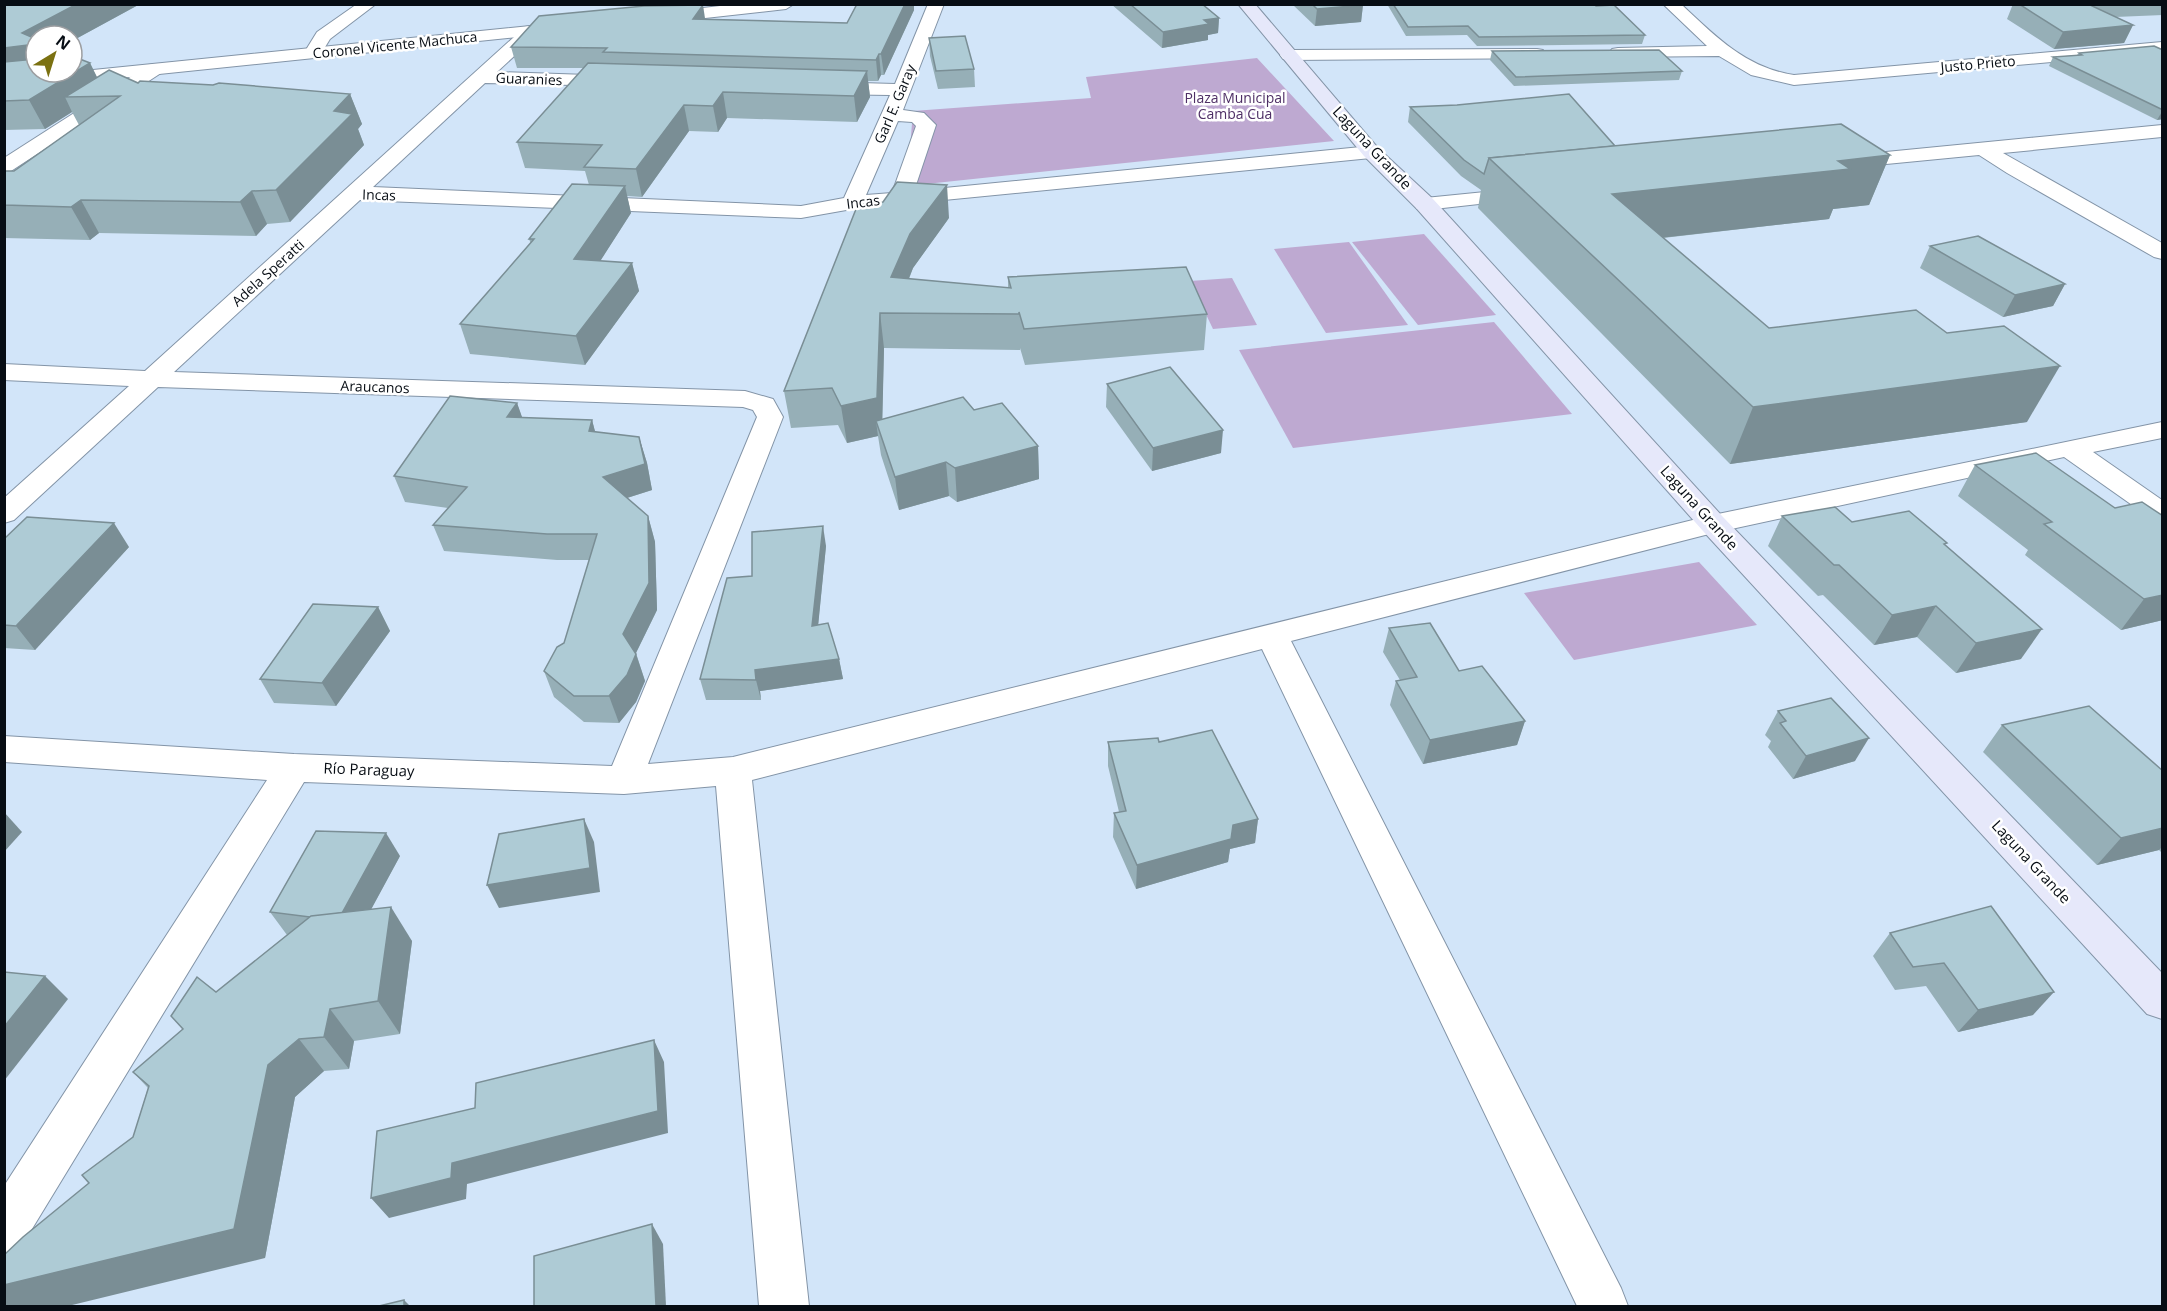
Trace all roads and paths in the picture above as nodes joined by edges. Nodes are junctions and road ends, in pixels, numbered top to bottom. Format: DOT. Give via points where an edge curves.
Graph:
graph roads {
  1 [pos="368,4"];
  2 [pos="786,4"];
  3 [pos="936,4"];
  4 [pos="1246,4"];
  5 [pos="1671,4"];
  6 [pos="646,19"];
  7 [pos="588,25"];
  8 [pos="531,31"];
  9 [pos="2163,47"];
  10 [pos="1724,51"];
  11 [pos="313,53"];
  12 [pos="1598,53"];
  13 [pos="1552,54"];
  14 [pos="1289,55"];
  15 [pos="154,69"];
  16 [pos="481,77"];
  17 [pos="633,82"];
  18 [pos="4,85"];
  19 [pos="808,87"];
  20 [pos="902,90"];
  21 [pos="891,115"];
  22 [pos="2163,131"];
  23 [pos="1982,148"];
  24 [pos="1371,152"];
  25 [pos="1828,163"];
  26 [pos="4,167"];
  27 [pos="1544,192"];
  28 [pos="355,194"];
  29 [pos="901,198"];
  30 [pos="852,202"];
  31 [pos="1425,204"];
  32 [pos="2163,252"];
  33 [pos="4,372"];
  34 [pos="152,379"];
  35 [pos="2163,430"];
  36 [pos="2069,448"];
  37 [pos="2163,513"];
  38 [pos="4,514"];
  39 [pos="1713,524"];
  40 [pos="1272,636"];
  41 [pos="4,749"];
  42 [pos="294,768"];
  43 [pos="734,771"];
  44 [pos="624,780"];
  45 [pos="2163,1001"];
  46 [pos="4,1230"];
  47 [pos="784,1306"];
  48 [pos="1603,1306"];
  1 -- 11 [label="street" via="323,36"];
  2 -- 6 [label="street"];
  3 -- 20 [label="street, Garl E. Garay"];
  4 -- 14 [label="main road, Laguna Grande"];
  5 -- 10 [label="street, Justo Prieto"];
  7 -- 8 [label="street, Coronel Vicente Machuca"];
  8 -- 11 [label="street, Coronel Vicente Machuca"];
  8 -- 16 [label="street, Adela Speratti"];
  9 -- 10 [label="street, Justo Prieto" via="1794,80 1765,75 1738,64"];
  10 -- 12 [label="street"];
  11 -- 15 [label="street, Coronel Vicente Machuca"];
  13 -- 14 [label="street"];
  14 -- 24 [label="main road, Laguna Grande"];
  15 -- 18 [label="street, Coronel Vicente Machuca"];
  15 -- 26 [label="street"];
  16 -- 17 [label="street, Guaranies"];
  16 -- 28 [label="street, Adela Speratti"];
  19 -- 20 [label="street"];
  20 -- 21 [label="street, Garl E. Garay"];
  21 -- 29 [label="street" via="921,118 926,125"];
  21 -- 30 [label="street, Garl E. Garay"];
  22 -- 23 [label="street"];
  23 -- 25 [label="street"];
  23 -- 32 [label="street"];
  24 -- 29 [label="street, Incas"];
  24 -- 31 [label="main road, Laguna Grande"];
  27 -- 31 [label="street"];
  28 -- 30 [label="street, Incas" via="801,212"];
  28 -- 34 [label="street, Adela Speratti"];
  29 -- 30 [label="street, Incas"];
  31 -- 39 [label="main road, Laguna Grande"];
  33 -- 34 [label="street, Araucanos"];
  34 -- 38 [label="street, Adela Speratti"];
  34 -- 44 [label="street, Araucanos" via="745,399 764,405 770,417"];
  35 -- 36 [label="street, Río Paraguay"];
  36 -- 37 [label="street"];
  36 -- 39 [label="street, Río Paraguay"];
  39 -- 40 [label="street, Río Paraguay"];
  39 -- 45 [label="main road, Laguna Grande"];
  40 -- 43 [label="street, Río Paraguay"];
  40 -- 48 [label="street"];
  41 -- 42 [label="street, Río Paraguay"];
  42 -- 44 [label="street, Río Paraguay"];
  42 -- 46 [label="street"];
  43 -- 44 [label="street, Río Paraguay"];
  43 -- 47 [label="street"];
}
